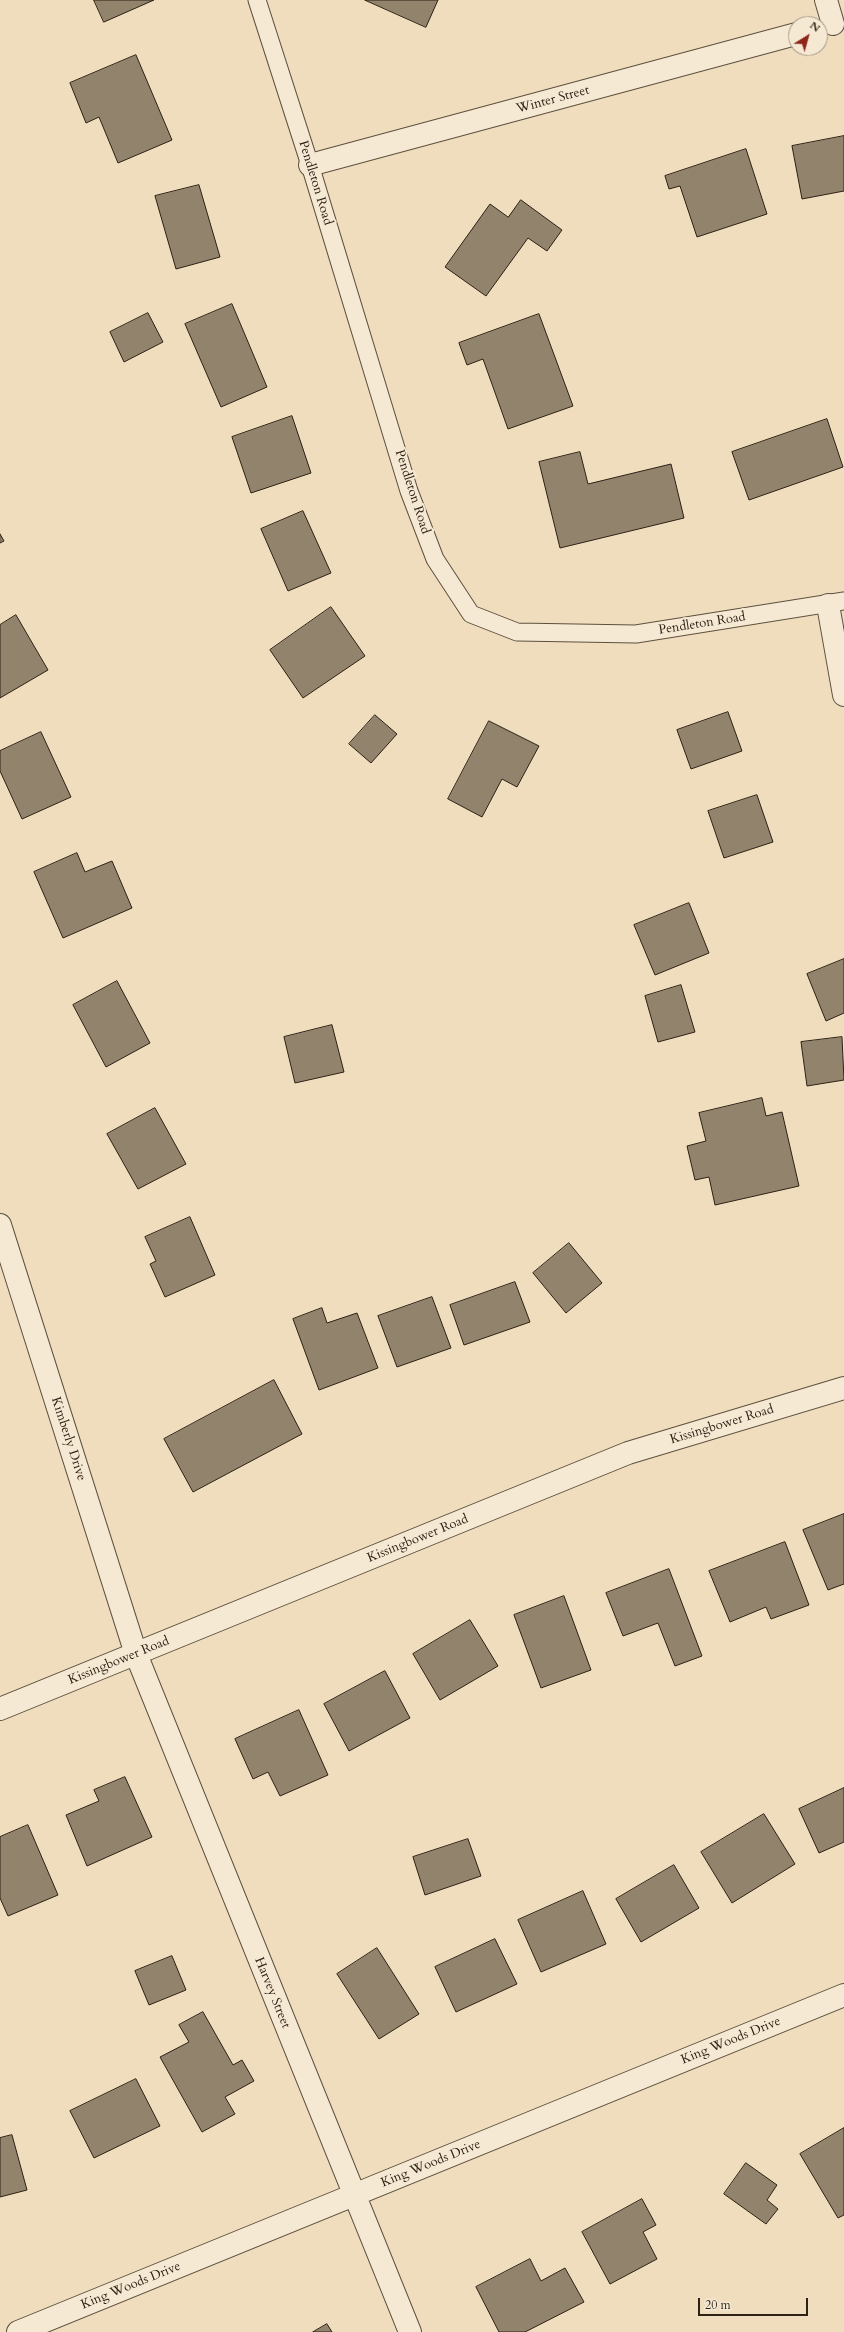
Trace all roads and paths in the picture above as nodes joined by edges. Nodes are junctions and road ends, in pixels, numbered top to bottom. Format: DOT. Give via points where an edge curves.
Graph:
graph roads {
  1 [pos="257,0"];
  2 [pos="826,0"];
  3 [pos="832,25"];
  4 [pos="788,36"];
  5 [pos="310,165"];
  6 [pos="836,603"];
  7 [pos="844,696"];
  8 [pos="0,1225"];
  9 [pos="844,1388"];
  10 [pos="136,1654"];
  11 [pos="0,1709"];
  12 [pos="844,1995"];
  13 [pos="353,2195"];
  14 [pos="18,2332"];
  15 [pos="410,2332"];
  1 -- 5 [label="lane, Pendleton Road"];
  2 -- 3 [label="street"];
  4 -- 5 [label="street, Winter Street"];
  5 -- 6 [label="lane, Pendleton Road" via="410,491 435,559 471,614 517,632 636,634"];
  6 -- 7 [label="street"];
  8 -- 10 [label="street, Kimberly Drive"];
  9 -- 10 [label="street, Kissingbower Road" via="628,1453"];
  10 -- 11 [label="street, Kissingbower Road"];
  10 -- 13 [label="street, Harvey Street"];
  12 -- 13 [label="street, King Woods Drive"];
  13 -- 14 [label="street, King Woods Drive"];
  13 -- 15 [label="street, Harvey Street"];
}
